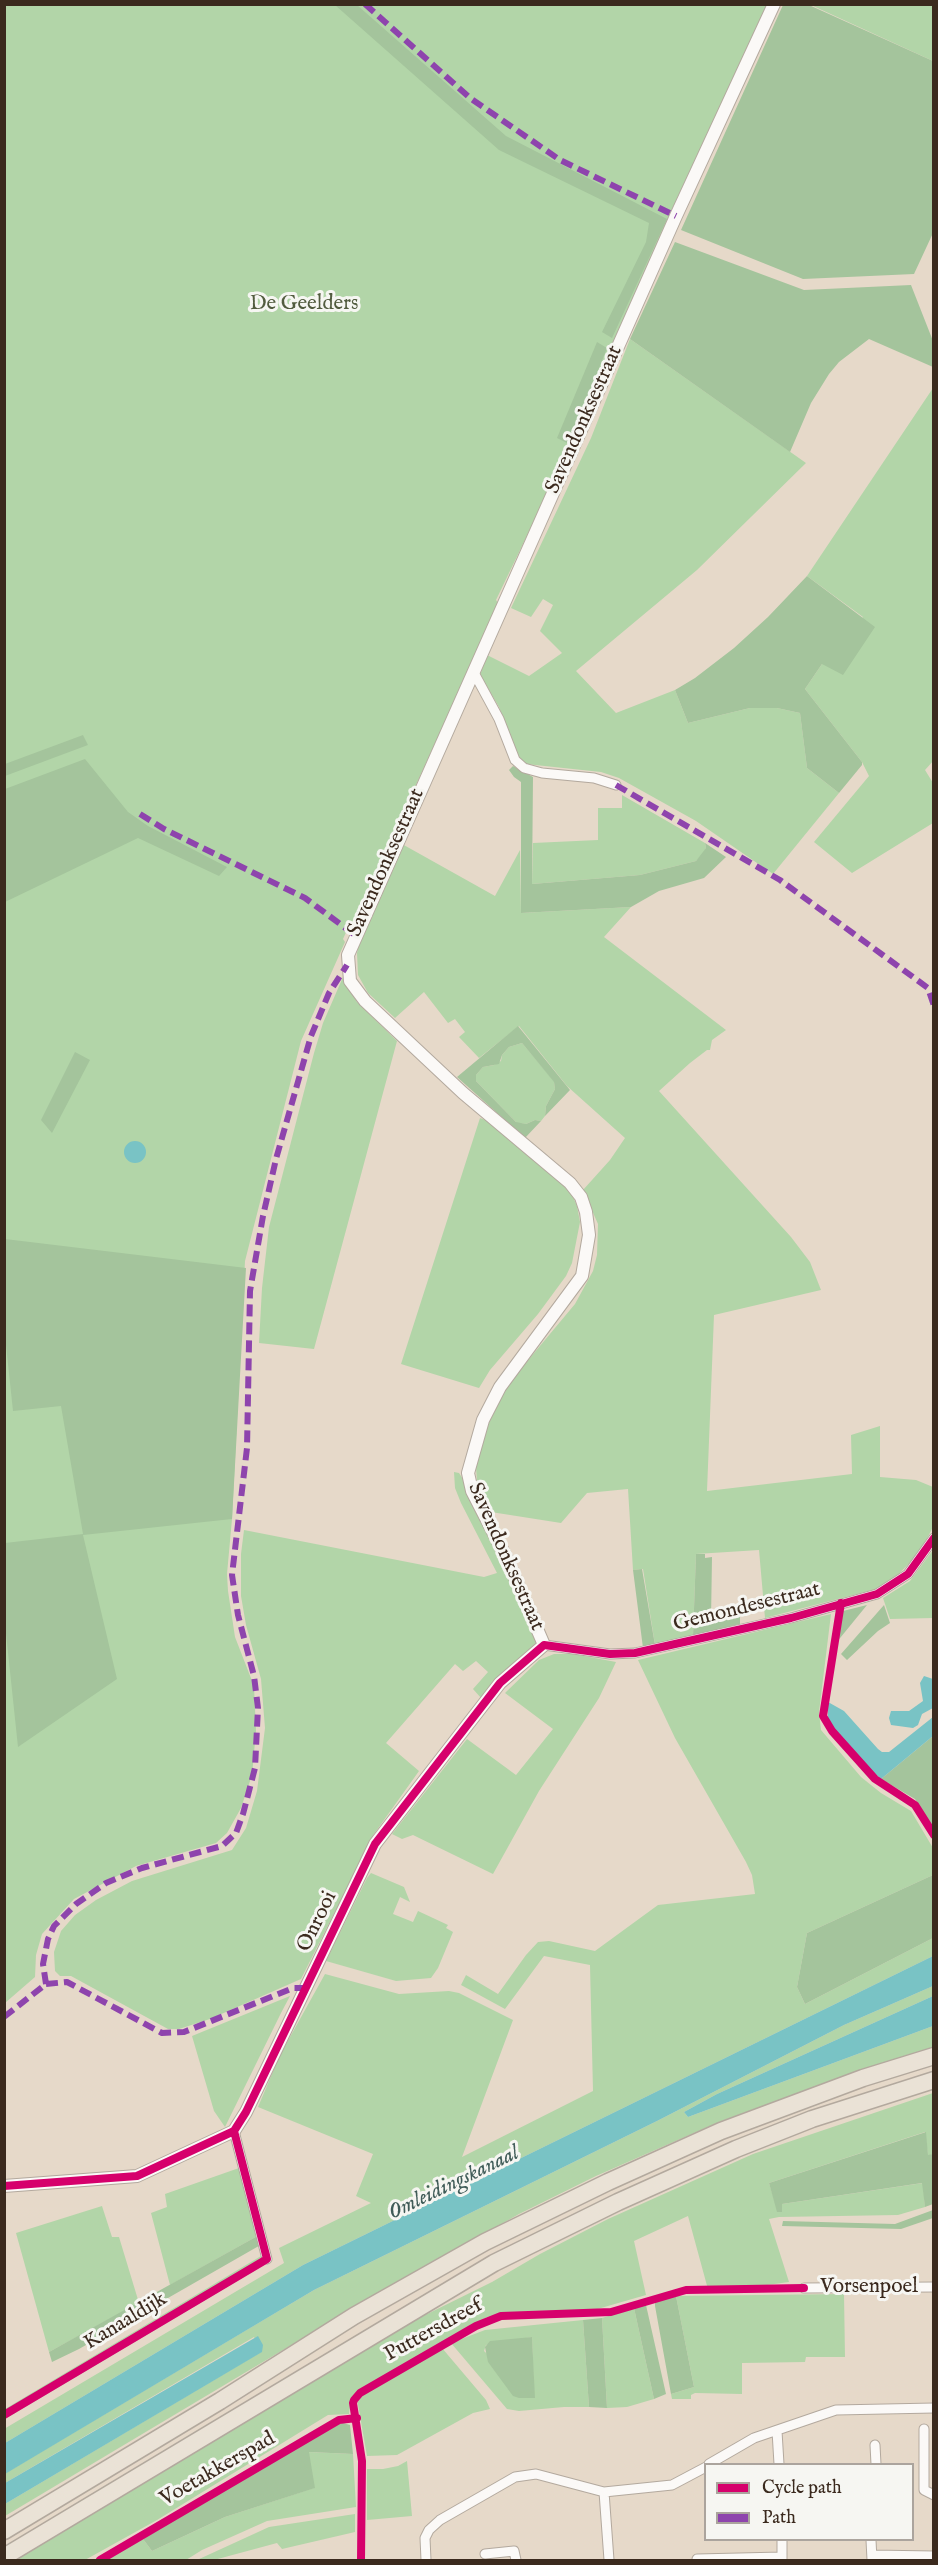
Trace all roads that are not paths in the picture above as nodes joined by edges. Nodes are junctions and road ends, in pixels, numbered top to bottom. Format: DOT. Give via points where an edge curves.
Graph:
graph roads {
  1 [pos="774,4"];
  2 [pos="473,670"];
  3 [pos="616,785"];
  4 [pos="933,1538"];
  5 [pos="544,1645"];
  6 [pos="933,2056"];
  7 [pos="933,2080"];
  8 [pos="234,2132"];
  9 [pos="4,2186"];
  10 [pos="267,2259"];
  11 [pos="933,2287"];
  12 [pos="804,2288"];
  13 [pos="933,2408"];
  14 [pos="924,2429"];
  15 [pos="777,2431"];
  16 [pos="875,2445"];
  17 [pos="712,2463"];
  18 [pos="780,2463"];
  19 [pos="876,2463"];
  20 [pos="704,2468"];
  21 [pos="604,2492"];
  22 [pos="933,2495"];
  23 [pos="4,2531"];
  24 [pos="782,2541"];
  25 [pos="871,2541"];
  26 [pos="485,2554"];
  27 [pos="933,2556"];
  28 [pos="4,2557"];
  29 [pos="872,2558"];
  30 [pos="697,2559"];
  31 [pos="782,2559"];
  32 [pos="426,2560"];
  33 [pos="516,2560"];
  34 [pos="609,2560"];
  1 -- 2 [label="street, Savendonksestraat"];
  2 -- 3 [label="street" via="515,760 524,768"];
  2 -- 5 [label="street, Savendonksestraat" via="352,943 347,965 350,981 365,1001 463,1093 570,1183 586,1212 589,1235 582,1276 500,1387 483,1420 468,1473 472,1491"];
  4 -- 5 [label="street, Gemondesestraat" via="908,1574 877,1594 791,1618 635,1653 610,1654"];
  5 -- 8 [label="street, Onrooi" via="500,1683 375,1844"];
  6 -- 23 [label="highway" via="722,2131 485,2242 354,2316"];
  7 -- 28 [label="highway" via="736,2149 494,2263"];
  8 -- 9 [label="street" via="137,2176"];
  8 -- 10 [label="street"];
  11 -- 12 [label="street, Vorsenpoel"];
  13 -- 15 [label="street" via="836,2410"];
  14 -- 22 [label="street" via="924,2490"];
  15 -- 17 [label="street" via="754,2438"];
  15 -- 18 [label="street"];
  16 -- 19 [label="street"];
  20 -- 21 [label="street" via="672,2485"];
  21 -- 32 [label="street" via="536,2474 515,2477 429,2529 425,2538"];
  21 -- 34 [label="street"];
  24 -- 31 [label="street"];
  25 -- 29 [label="street"];
  26 -- 33 [label="street" via="514,2551"];
  27 -- 29 [label="street"];
  30 -- 31 [label="street"];
}
